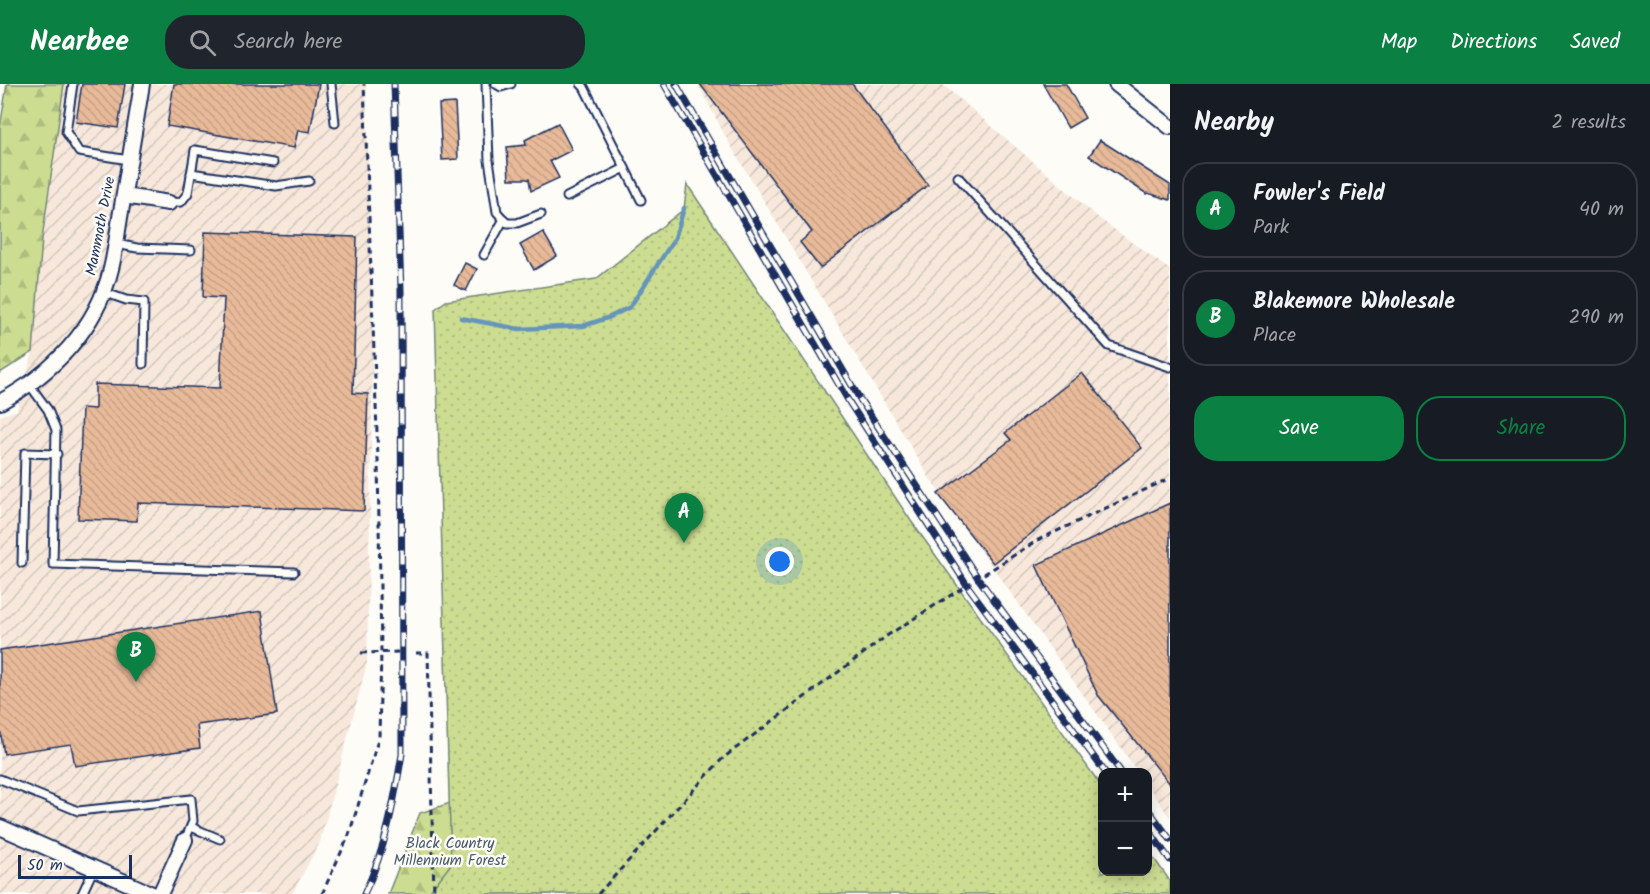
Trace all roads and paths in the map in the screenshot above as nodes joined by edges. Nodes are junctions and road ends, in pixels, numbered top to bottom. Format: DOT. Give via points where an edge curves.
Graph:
graph roads {
  1 [pos="73,84"];
  2 [pos="142,84"];
  3 [pos="331,84"];
  4 [pos="364,84"];
  5 [pos="486,84"];
  6 [pos="496,84"];
  7 [pos="511,84"];
  8 [pos="581,84"];
  9 [pos="1116,84"];
  10 [pos="335,123"];
  11 [pos="1170,127"];
  12 [pos="129,160"];
  13 [pos="273,163"];
  14 [pos="625,168"];
  15 [pos="191,173"];
  16 [pos="958,177"];
  17 [pos="309,181"];
  18 [pos="124,196"];
  19 [pos="567,197"];
  20 [pos="641,200"];
  21 [pos="169,203"];
  22 [pos="541,214"];
  23 [pos="504,219"];
  24 [pos="116,244"];
  25 [pos="190,250"];
  26 [pos="484,255"];
  27 [pos="103,292"];
  28 [pos="143,364"];
  29 [pos="1170,367"];
  30 [pos="29,384"];
  31 [pos="0,402"];
  32 [pos="57,454"];
  33 [pos="1170,478"];
  34 [pos="22,563"];
  35 [pos="294,572"];
  36 [pos="361,652"];
  37 [pos="381,652"];
  38 [pos="398,652"];
  39 [pos="416,653"];
  40 [pos="0,779"];
  41 [pos="0,827"];
  42 [pos="188,833"];
  43 [pos="220,839"];
  44 [pos="93,868"];
  45 [pos="147,893"];
  46 [pos="82,894"];
  47 [pos="160,894"];
  48 [pos="322,894"];
  49 [pos="434,894"];
  50 [pos="598,894"];
  1 -- 12 [label="lane" via="66,132 79,152"];
  2 -- 12 [label="street, Mammoth Drive"];
  3 -- 10 [label="lane"];
  4 -- 37 [label="path"];
  5 -- 23 [label="lane" via="489,160 498,212"];
  6 -- 7 [label="lane"];
  8 -- 14 [label="lane"];
  9 -- 11 [label="street"];
  12 -- 18 [label="street, Mammoth Drive"];
  13 -- 15 [label="lane" via="195,150"];
  14 -- 19 [label="lane"];
  14 -- 20 [label="lane"];
  15 -- 17 [label="lane" via="276,186"];
  15 -- 21 [label="lane" via="188,193 181,202"];
  16 -- 29 [label="lane" via="1109,346"];
  18 -- 21 [label="street"];
  18 -- 24 [label="street, Mammoth Drive"];
  22 -- 23 [label="lane" via="517,223"];
  23 -- 26 [label="lane"];
  24 -- 25 [label="lane"];
  24 -- 27 [label="street, Mammoth Drive"];
  27 -- 28 [label="lane" via="144,302"];
  27 -- 30 [label="street, Mammoth Drive" via="82,332 60,358"];
  30 -- 31 [label="street, Mammoth Drive"];
  30 -- 32 [label="lane" via="53,420"];
  32 -- 34 [label="lane" via="25,453"];
  32 -- 35 [label="lane" via="53,564"];
  33 -- 50 [label="path" via="1038,540 888,635 723,758"];
  36 -- 37 [label="path"];
  37 -- 38 [label="path"];
  37 -- 48 [label="path" via="379,737 349,835"];
  39 -- 49 [label="path" via="428,653"];
  40 -- 42 [label="lane" via="78,811 191,799 194,821"];
  41 -- 44 [label="street"];
  42 -- 43 [label="lane"];
  42 -- 47 [label="street"];
  44 -- 45 [label="street"];
  44 -- 46 [label="lane"];
}
